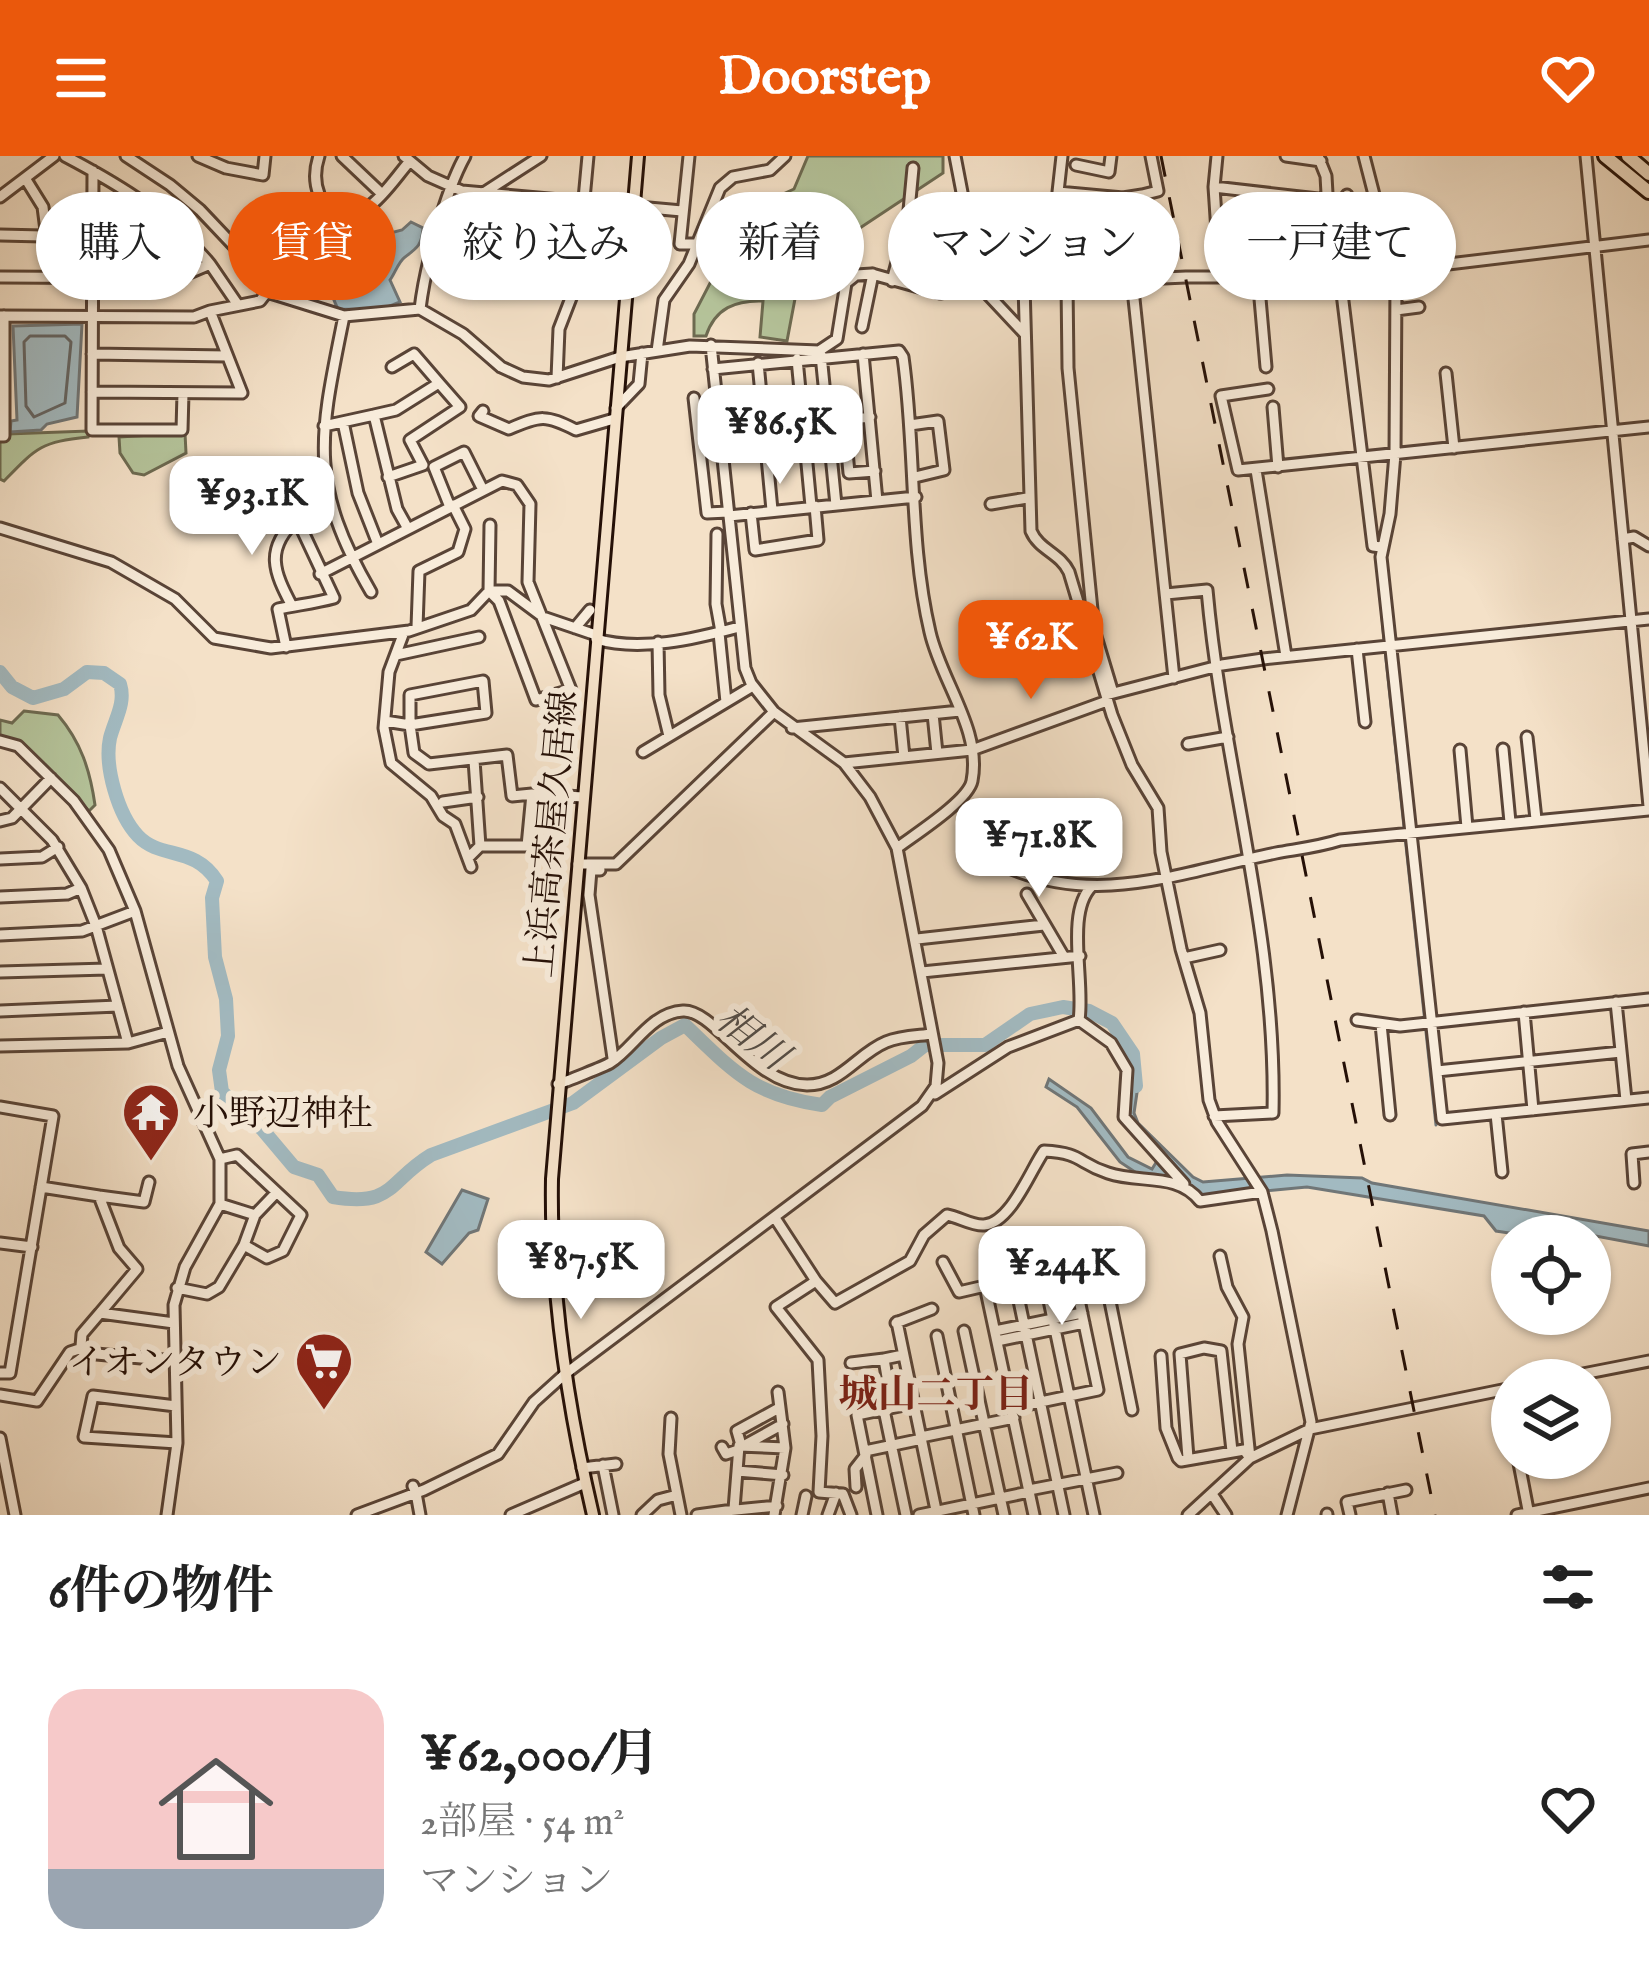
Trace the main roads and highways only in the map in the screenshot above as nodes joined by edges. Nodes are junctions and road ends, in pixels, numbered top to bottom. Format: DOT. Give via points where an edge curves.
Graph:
graph roads {
  1 [pos="638,156"];
  2 [pos="1605,156"];
  3 [pos="1628,156"];
  4 [pos="1649,174"];
  5 [pos="1649,192"];
  6 [pos="593,1515"];
  1 -- 6 [label="main road, 上浜高茶屋久居線" via="555,1129 553,1268"];
  2 -- 5 [label="highway"];
  3 -- 4 [label="highway"];
}
